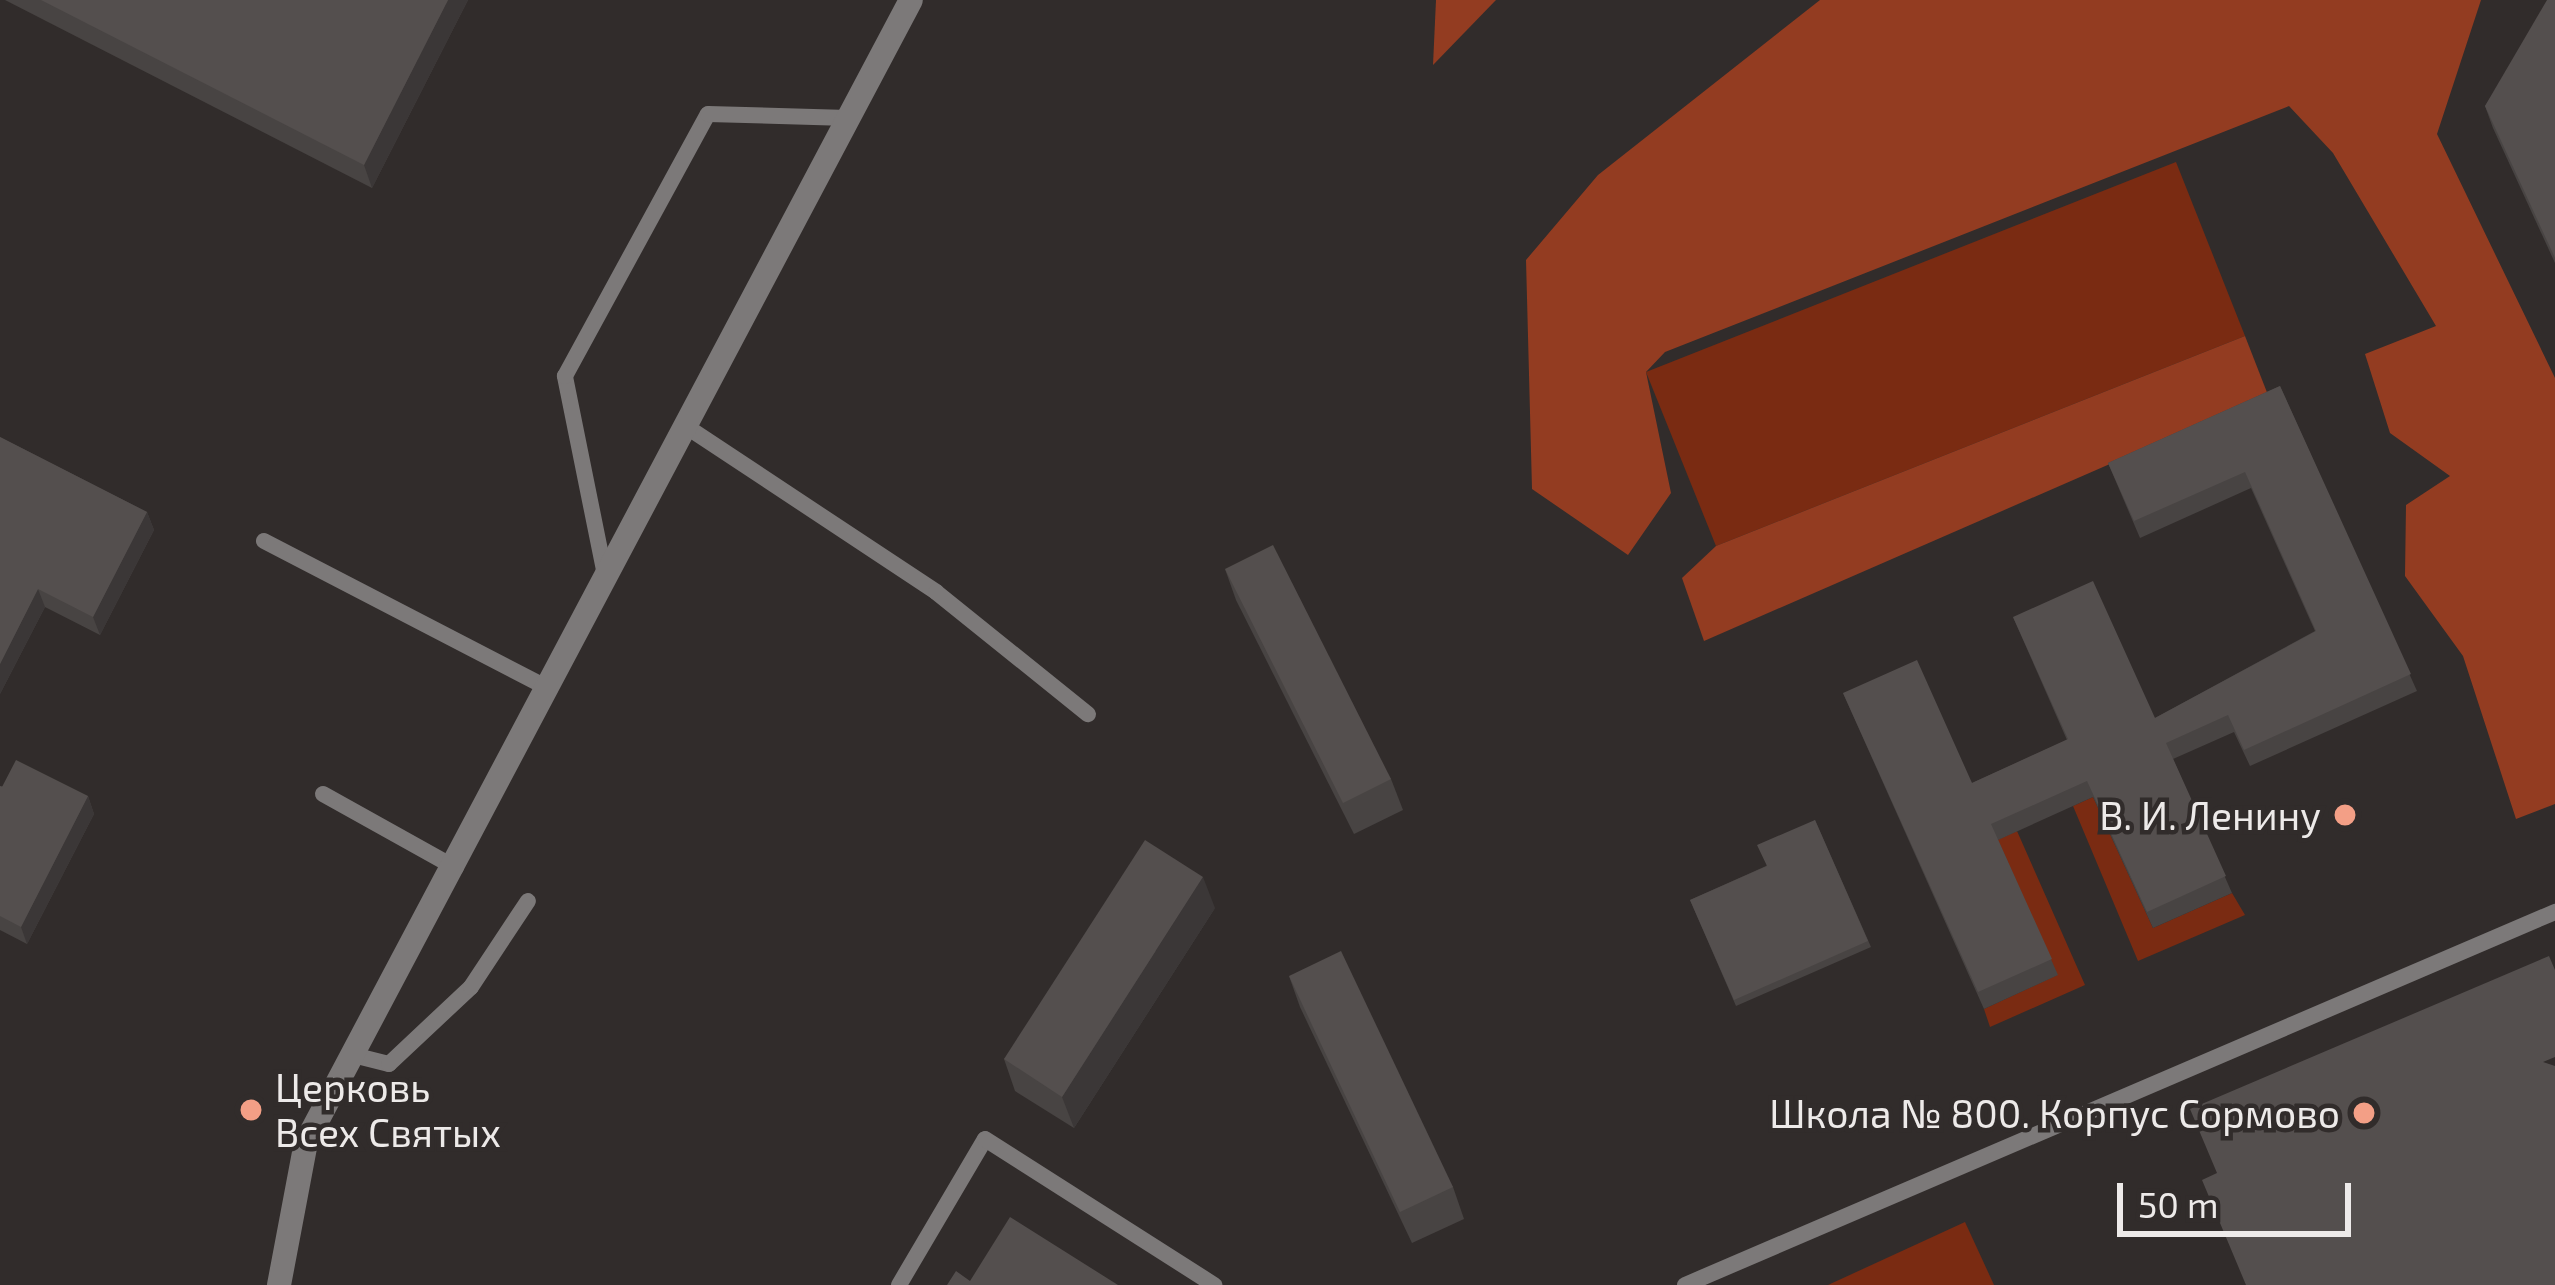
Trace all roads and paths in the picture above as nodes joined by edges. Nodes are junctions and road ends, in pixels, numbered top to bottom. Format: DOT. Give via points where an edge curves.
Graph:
graph roads {
  1 [pos="911,0"];
  2 [pos="848,118"];
  3 [pos="688,427"];
  4 [pos="264,541"];
  5 [pos="607,582"];
  6 [pos="550,688"];
  7 [pos="1088,714"];
  8 [pos="323,794"];
  9 [pos="456,868"];
  10 [pos="528,901"];
  11 [pos="2555,912"];
  12 [pos="353,1055"];
  13 [pos="279,1285"];
  14 [pos="899,1285"];
  15 [pos="1214,1285"];
  16 [pos="1685,1285"];
  1 -- 2 [label="street"];
  2 -- 3 [label="street"];
  2 -- 5 [label="lane" via="708,114 565,376"];
  3 -- 5 [label="street"];
  3 -- 7 [label="lane" via="936,592"];
  4 -- 6 [label="lane"];
  5 -- 6 [label="street"];
  6 -- 9 [label="street"];
  8 -- 9 [label="lane"];
  9 -- 12 [label="street"];
  10 -- 12 [label="lane" via="471,987 389,1064"];
  11 -- 16 [label="lane"];
  12 -- 13 [label="street" via="306,1142"];
  14 -- 15 [label="lane" via="985,1139"];
}
